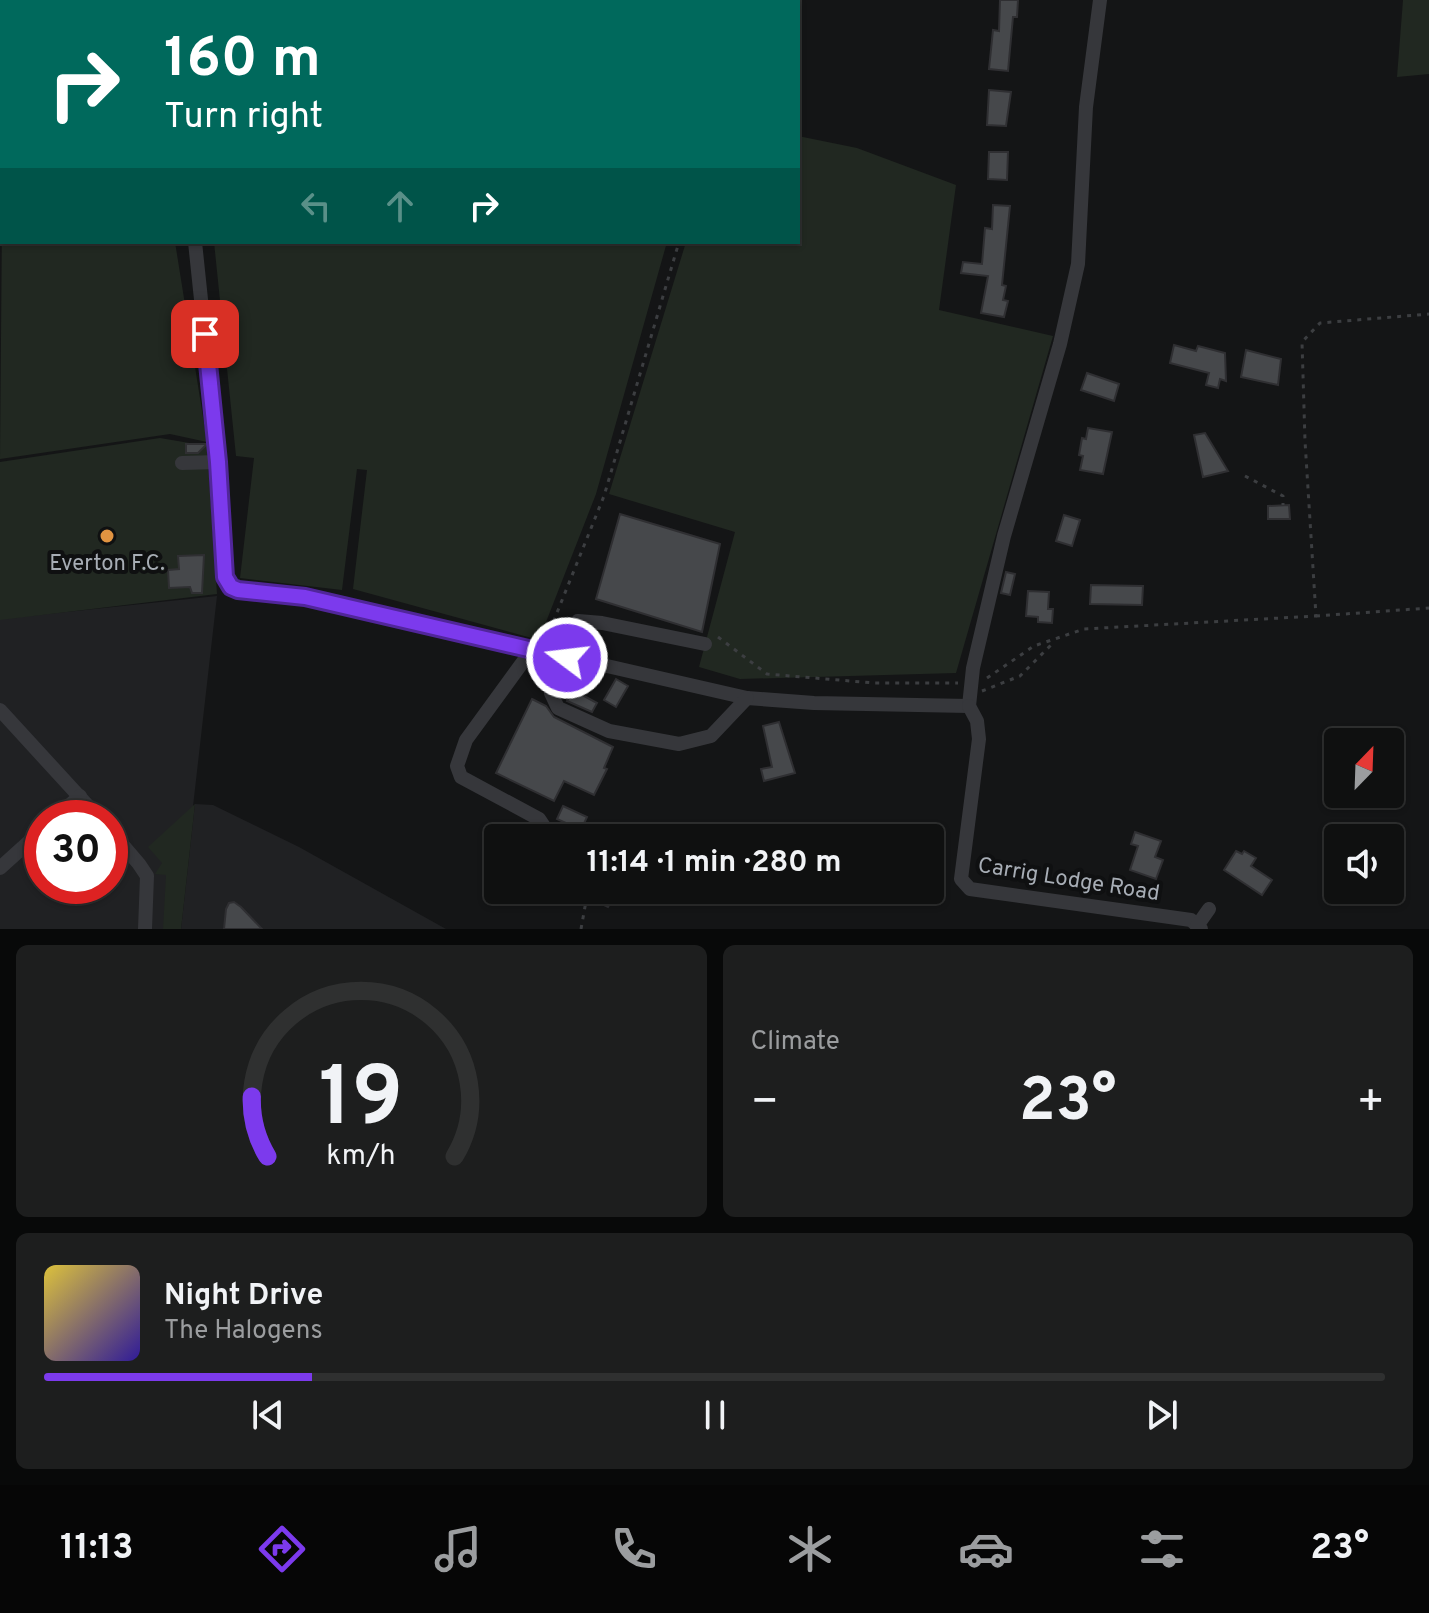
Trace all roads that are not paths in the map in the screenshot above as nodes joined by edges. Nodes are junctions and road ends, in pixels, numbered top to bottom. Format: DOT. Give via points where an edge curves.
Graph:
graph roads {
  1 [pos="1100,0"];
  2 [pos="195,244"];
  3 [pos="218,462"];
  4 [pos="182,463"];
  5 [pos="707,637"];
  6 [pos="537,650"];
  7 [pos="563,656"];
  8 [pos="747,698"];
  9 [pos="970,700"];
  10 [pos="0,710"];
  11 [pos="80,796"];
  12 [pos="75,800"];
  13 [pos="83,800"];
  14 [pos="542,824"];
  15 [pos="24,846"];
  16 [pos="128,851"];
  17 [pos="0,868"];
  18 [pos="1209,909"];
  19 [pos="1199,927"];
  20 [pos="145,929"];
  1 -- 9 [label="street" via="1086,107 1078,264 1057,357 1004,536"];
  2 -- 3 [label="street"];
  3 -- 4 [label="street"];
  3 -- 6 [label="street" via="225,577 231,587 305,597"];
  5 -- 7 [label="street" via="578,621"];
  6 -- 7 [label="street"];
  6 -- 14 [label="street" via="466,740 457,766 461,777"];
  7 -- 8 [label="street"];
  7 -- 8 [label="street" via="551,693 558,708 609,731 679,744 711,736"];
  8 -- 9 [label="street" via="814,703"];
  9 -- 19 [label="street, Carrig Lodge Road" via="979,739 961,879 970,889 1191,920"];
  10 -- 11 [label="street"];
  11 -- 12 [label="street"];
  11 -- 13 [label="street"];
  15 -- 17 [label="street"];
  16 -- 20 [label="street" via="147,876"];
  18 -- 19 [label="street"];
}
